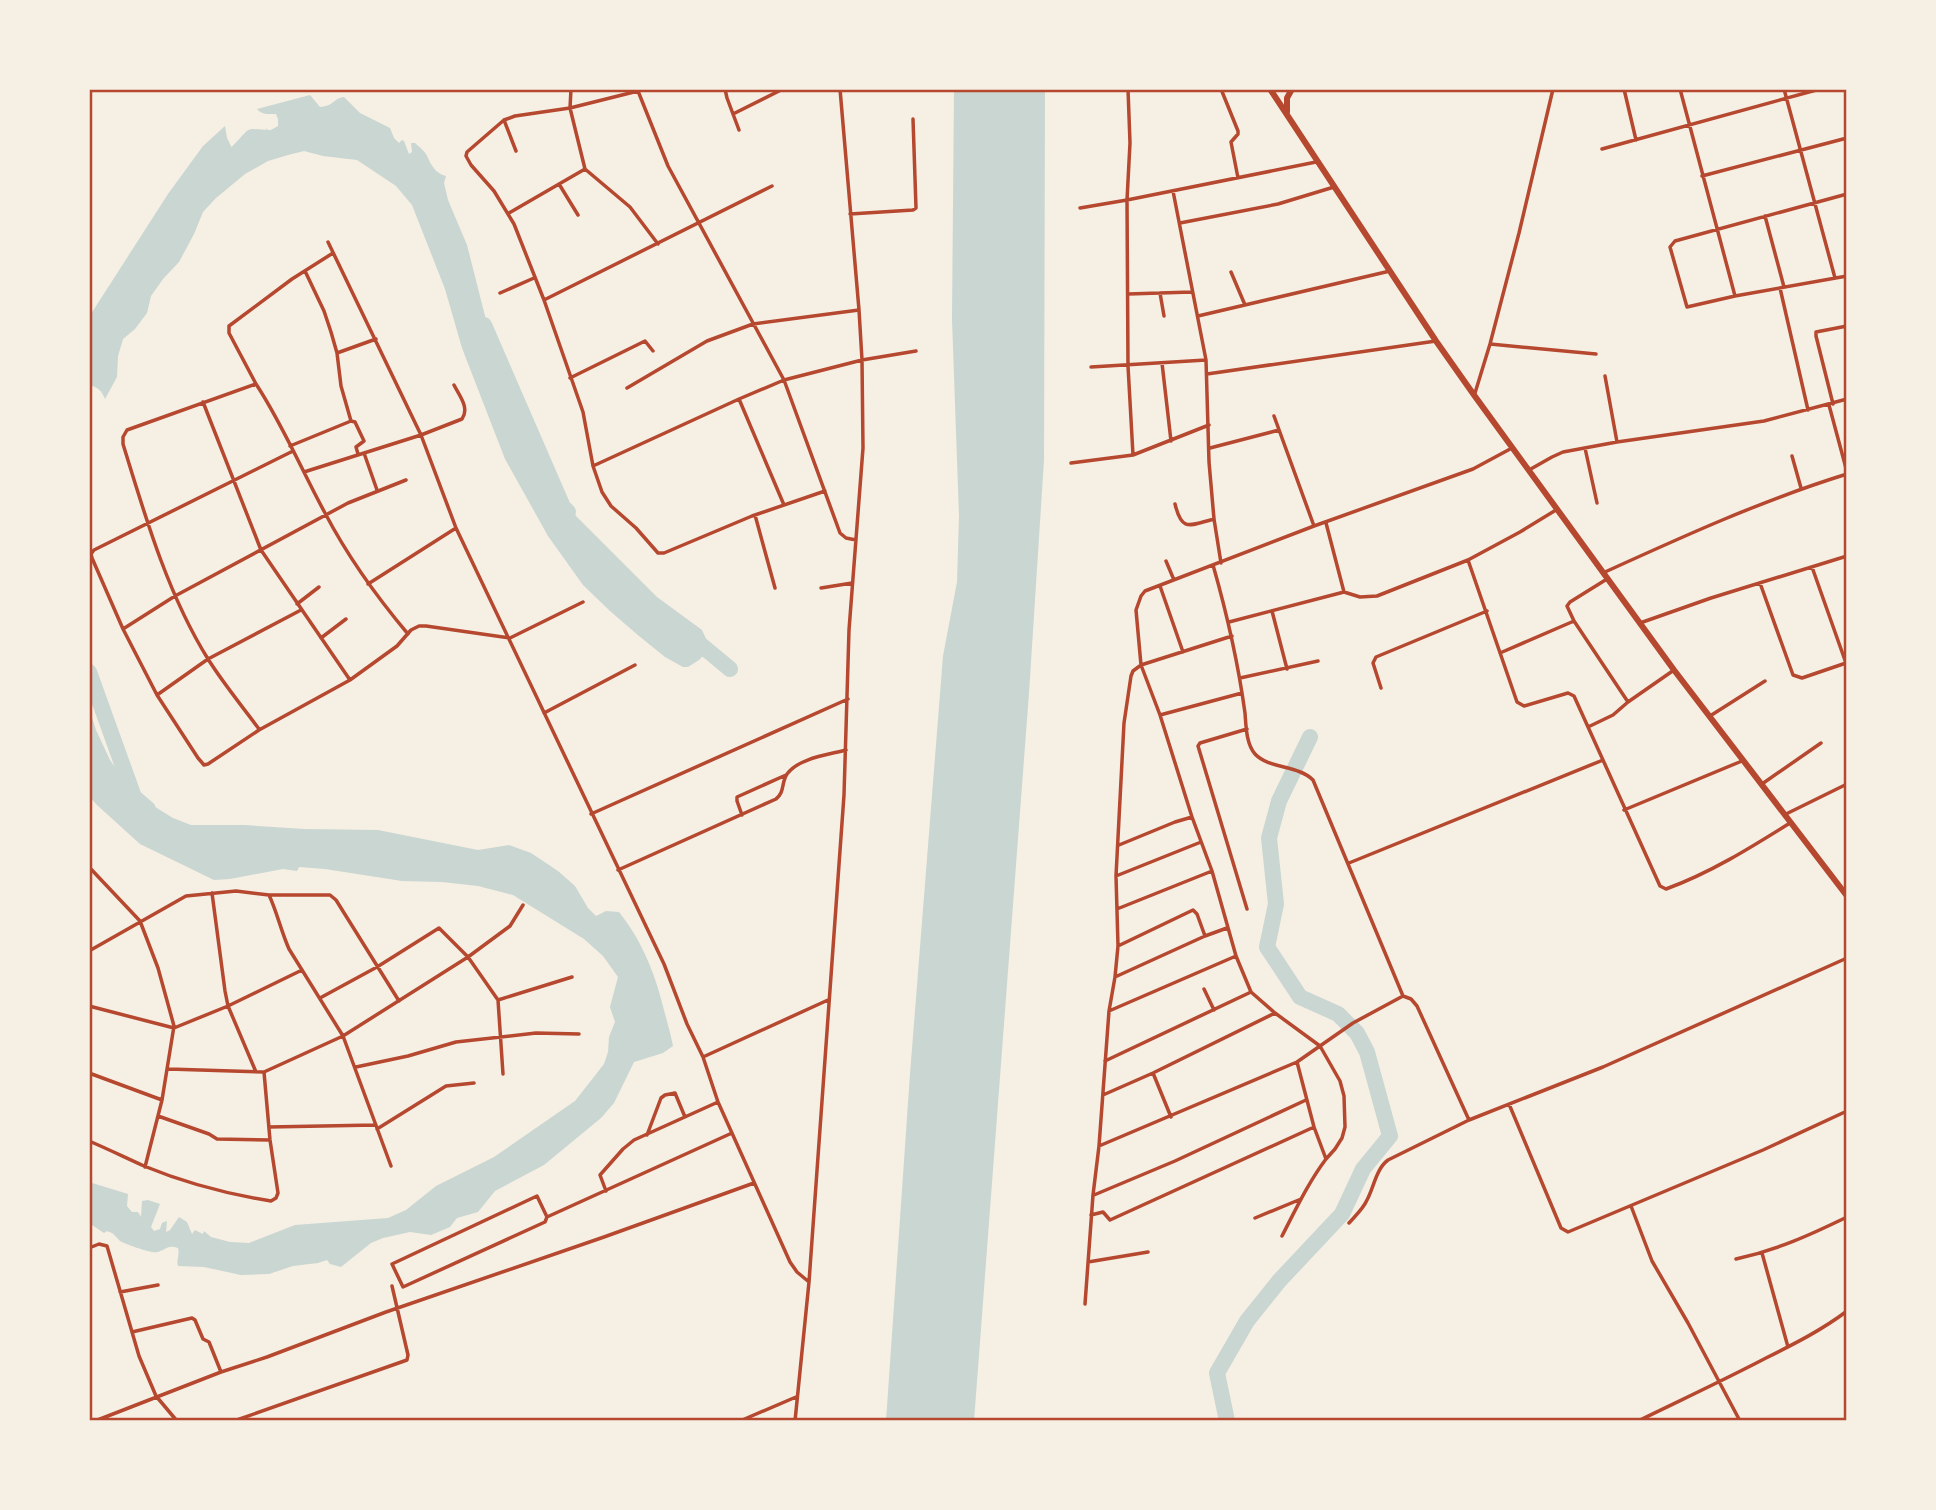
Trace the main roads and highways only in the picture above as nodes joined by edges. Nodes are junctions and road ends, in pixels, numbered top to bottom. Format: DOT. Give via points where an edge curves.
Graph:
graph roads {
  1 [pos="1270,89"];
  2 [pos="1292,89"];
  3 [pos="1288,114"];
  4 [pos="1847,896"];
  1 -- 3 [label="main road"];
  2 -- 3 [label="main road" via="1287,98"];
  3 -- 4 [label="main road" via="1474,395 1674,670"];
}
